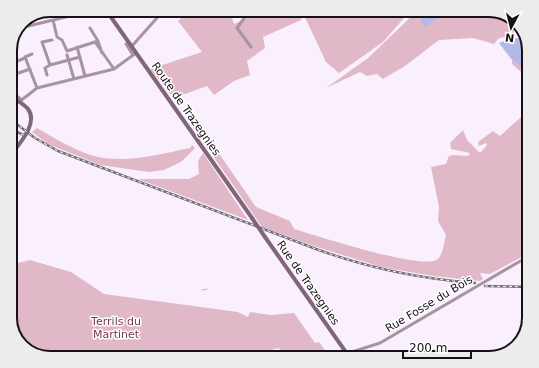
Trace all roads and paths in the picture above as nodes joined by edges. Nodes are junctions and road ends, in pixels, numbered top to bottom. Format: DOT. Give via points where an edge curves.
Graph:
graph roads {
  1 [pos="66,17"];
  2 [pos="111,17"];
  3 [pos="158,17"];
  4 [pos="245,17"];
  5 [pos="53,20"];
  6 [pos="27,26"];
  7 [pos="90,28"];
  8 [pos="52,40"];
  9 [pos="96,41"];
  10 [pos="126,44"];
  11 [pos="132,46"];
  12 [pos="252,46"];
  13 [pos="77,48"];
  14 [pos="32,54"];
  15 [pos="135,54"];
  16 [pos="67,55"];
  17 [pos="80,57"];
  18 [pos="25,58"];
  19 [pos="68,60"];
  20 [pos="17,61"];
  21 [pos="50,65"];
  22 [pos="30,69"];
  23 [pos="114,69"];
  24 [pos="17,74"];
  25 [pos="47,75"];
  26 [pos="85,76"];
  27 [pos="74,79"];
  28 [pos="37,88"];
  29 [pos="17,97"];
  30 [pos="17,99"];
  31 [pos="21,101"];
  32 [pos="17,145"];
  33 [pos="252,218"];
  34 [pos="522,260"];
  35 [pos="345,351"];
  36 [pos="360,351"];
  1 -- 5 [label="street"];
  2 -- 11 [label="main road, Route de Trazegnies"];
  3 -- 11 [label="street"];
  4 -- 12 [label="street" via="237,28"];
  5 -- 6 [label="street"];
  5 -- 13 [label="street" via="58,37 67,51"];
  7 -- 9 [label="street"];
  8 -- 21 [label="street" via="42,42"];
  9 -- 13 [label="street"];
  9 -- 23 [label="street"];
  10 -- 15 [label="street"];
  11 -- 15 [label="main road, Route de Trazegnies"];
  13 -- 17 [label="street"];
  14 -- 18 [label="street"];
  15 -- 23 [label="street"];
  15 -- 33 [label="main road, Route de Trazegnies"];
  16 -- 19 [label="street"];
  17 -- 19 [label="street"];
  17 -- 26 [label="street"];
  18 -- 20 [label="street"];
  18 -- 22 [label="street"];
  19 -- 21 [label="street"];
  19 -- 27 [label="street"];
  21 -- 25 [label="street" via="45,68"];
  22 -- 24 [label="street"];
  22 -- 28 [label="street"];
  23 -- 26 [label="street"];
  26 -- 27 [label="street"];
  27 -- 28 [label="street"];
  28 -- 31 [label="street"];
  29 -- 31 [label="street"];
  30 -- 31 [label="main road"];
  31 -- 32 [label="main road" via="29,111 31,122"];
  33 -- 35 [label="main road, Rue de Trazegnies, bridge"];
  34 -- 36 [label="street, Rue Fosse du Bois" via="380,343"];
}
